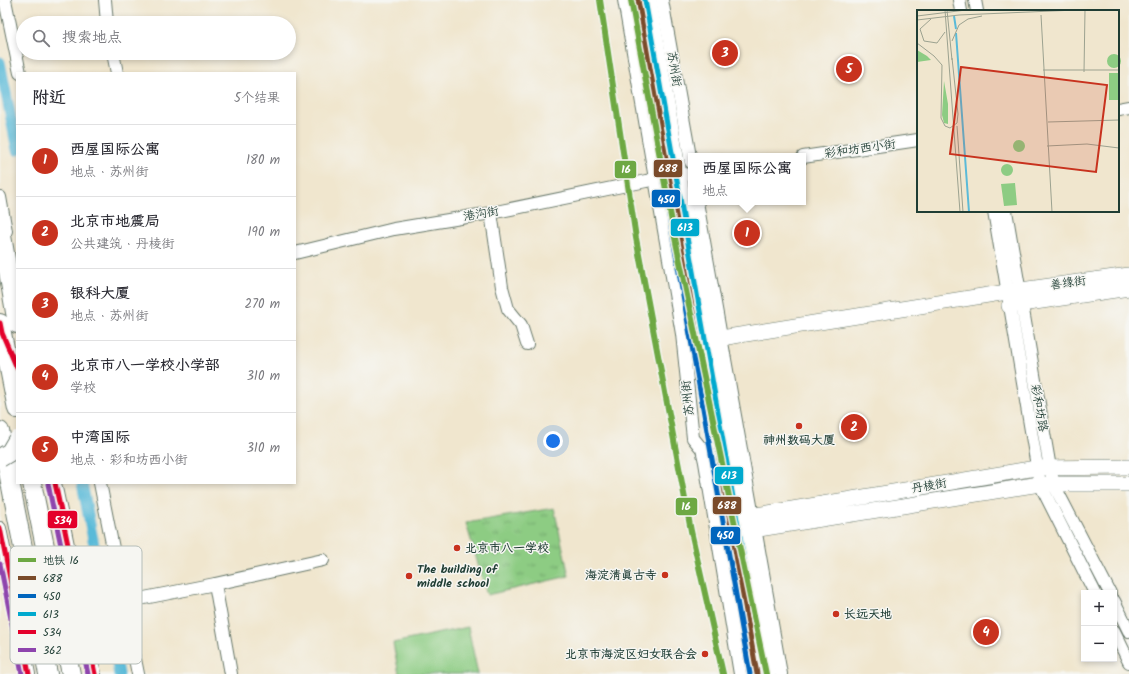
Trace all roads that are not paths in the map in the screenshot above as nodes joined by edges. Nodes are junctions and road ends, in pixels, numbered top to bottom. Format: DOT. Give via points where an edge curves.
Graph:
graph roads {
  1 [pos="5,0"];
  2 [pos="105,0"];
  3 [pos="624,0"];
  4 [pos="638,0"];
  5 [pos="649,0"];
  6 [pos="662,0"];
  7 [pos="959,0"];
  8 [pos="975,0"];
  9 [pos="961,10"];
  10 [pos="977,10"];
  11 [pos="106,16"];
  12 [pos="16,35"];
  13 [pos="19,60"];
  14 [pos="114,60"];
  15 [pos="20,72"];
  16 [pos="117,72"];
  17 [pos="1129,107"];
  18 [pos="1119,109"];
  19 [pos="917,140"];
  20 [pos="689,153"];
  21 [pos="806,157"];
  22 [pos="674,177"];
  23 [pos="0,197"];
  24 [pos="698,205"];
  25 [pos="994,212"];
  26 [pos="1006,212"];
  27 [pos="491,213"];
  28 [pos="0,224"];
  29 [pos="296,253"];
  30 [pos="1129,275"];
  31 [pos="16,282"];
  32 [pos="1129,288"];
  33 [pos="1014,298"];
  34 [pos="6,327"];
  35 [pos="722,338"];
  36 [pos="527,344"];
  37 [pos="16,364"];
  38 [pos="16,402"];
  39 [pos="0,431"];
  40 [pos="16,442"];
  41 [pos="0,458"];
  42 [pos="1129,467"];
  43 [pos="1043,468"];
  44 [pos="32,484"];
  45 [pos="55,484"];
  46 [pos="100,484"];
  47 [pos="1047,484"];
  48 [pos="1129,484"];
  49 [pos="743,524"];
  50 [pos="0,528"];
  51 [pos="23,546"];
  52 [pos="45,546"];
  53 [pos="68,546"];
  54 [pos="113,546"];
  55 [pos="323,560"];
  56 [pos="10,578"];
  57 [pos="214,584"];
  58 [pos="1094,590"];
  59 [pos="1108,590"];
  60 [pos="142,598"];
  61 [pos="1117,608"];
  62 [pos="1129,630"];
  63 [pos="1117,637"];
  64 [pos="1129,662"];
  65 [pos="27,664"];
  66 [pos="46,664"];
  67 [pos="69,664"];
  68 [pos="93,664"];
  69 [pos="136,664"];
  70 [pos="29,674"];
  71 [pos="48,674"];
  72 [pos="71,674"];
  73 [pos="95,674"];
  74 [pos="138,674"];
  75 [pos="231,674"];
  76 [pos="740,674"];
  77 [pos="757,674"];
  78 [pos="768,674"];
  79 [pos="781,674"];
  1 -- 12 [label="street"];
  2 -- 11 [label="street"];
  3 -- 22 [label="street, 苏州街"];
  4 -- 22 [label="main road, 苏州街"];
  5 -- 22 [label="main road, 苏州街"];
  6 -- 20 [label="street, 苏州街"];
  7 -- 9 [label="street"];
  8 -- 10 [label="street"];
  13 -- 15 [label="street"];
  14 -- 16 [label="street"];
  17 -- 18 [label="street"];
  19 -- 21 [label="street, 彩和坊西小街"];
  22 -- 27 [label="street, 港沟街"];
  22 -- 49 [label="main road, 苏州街" via="718,382"];
  22 -- 76 [label="street, 苏州街" via="682,334 693,438 702,449 706,462"];
  23 -- 31 [label="street"];
  24 -- 35 [label="street, 苏州街"];
  25 -- 33 [label="street, 彩和坊路"];
  26 -- 33 [label="street, 彩和坊路"];
  27 -- 29 [label="street, 港沟街" via="394,229"];
  27 -- 36 [label="street" via="502,287 508,309 521,325"];
  28 -- 34 [label="highway"];
  30 -- 33 [label="main road, 善缘街"];
  32 -- 33 [label="main road, 善缘街"];
  33 -- 35 [label="main road"];
  33 -- 43 [label="street, 彩和坊路"];
  34 -- 37 [label="highway"];
  34 -- 38 [label="highway"];
  35 -- 49 [label="street, 苏州街"];
  39 -- 51 [label="highway"];
  40 -- 41 [label="highway, bridge" via="10,452"];
  42 -- 43 [label="main road, 丹棱街"];
  43 -- 47 [label="street, 彩和坊路"];
  43 -- 49 [label="main road, 丹棱街"];
  44 -- 52 [label="highway"];
  45 -- 53 [label="street"];
  46 -- 54 [label="street"];
  47 -- 48 [label="main road, 丹棱街"];
  47 -- 49 [label="main road, 丹棱街"];
  47 -- 58 [label="street, 彩和坊路"];
  47 -- 59 [label="street, 彩和坊路"];
  49 -- 77 [label="main road, 苏州街"];
  49 -- 78 [label="main road, 苏州街"];
  49 -- 79 [label="street, 苏州街"];
  50 -- 56 [label="street"];
  55 -- 57 [label="street"];
  57 -- 60 [label="street"];
  57 -- 75 [label="street"];
  61 -- 62 [label="street"];
  63 -- 64 [label="street"];
  65 -- 70 [label="street"];
  66 -- 71 [label="highway"];
  67 -- 72 [label="highway"];
  68 -- 73 [label="street"];
  69 -- 74 [label="street"];
}
